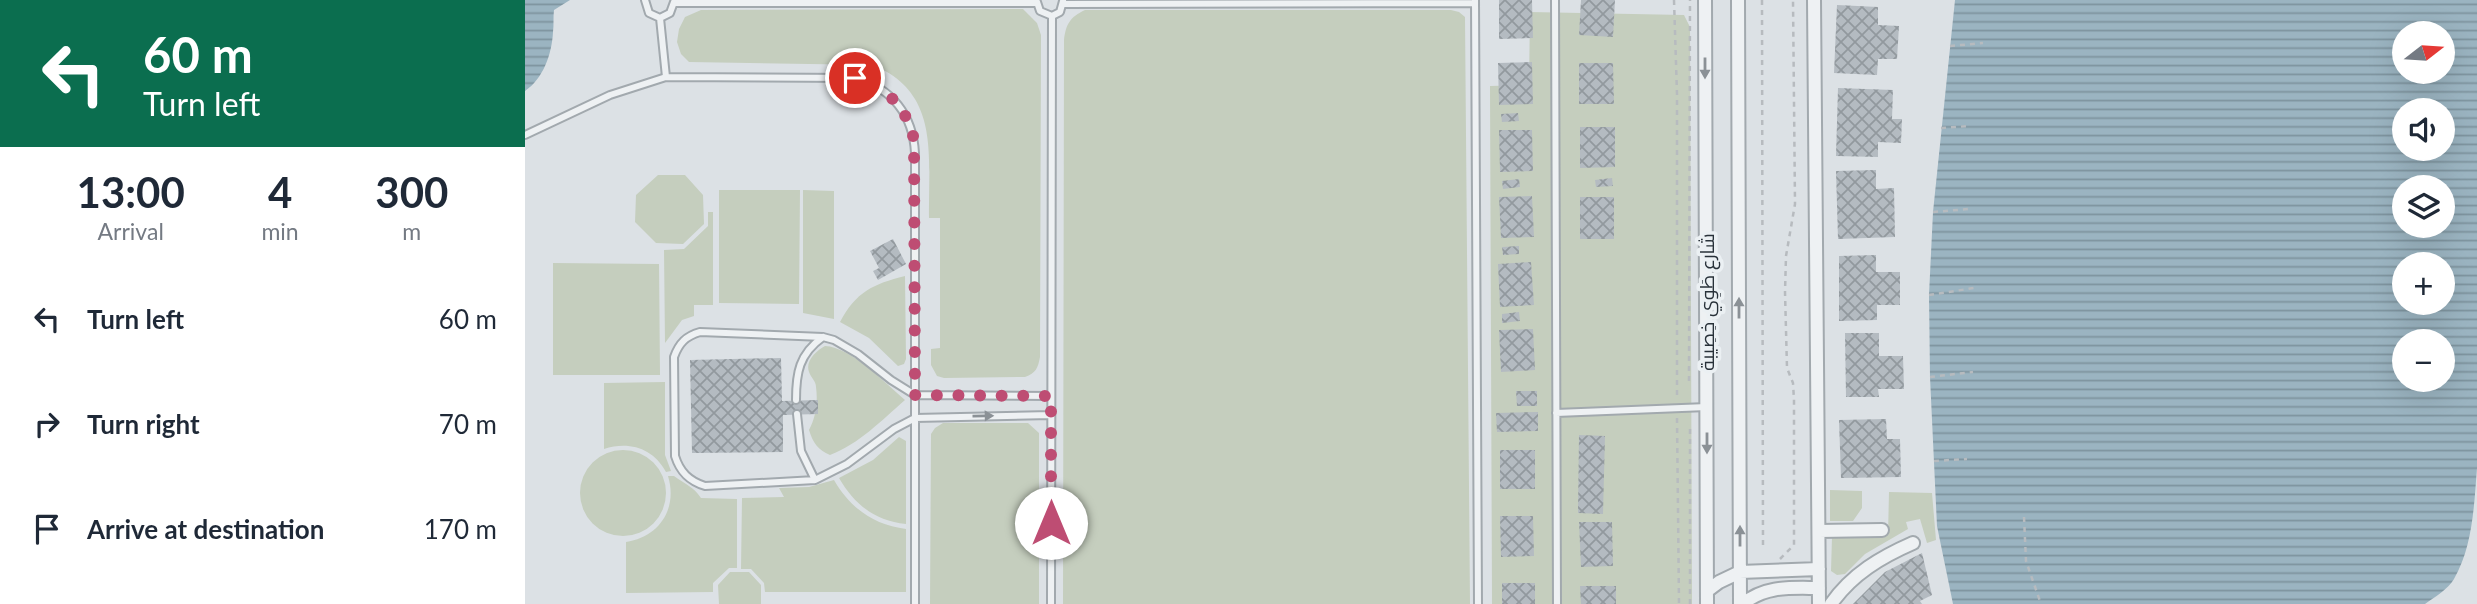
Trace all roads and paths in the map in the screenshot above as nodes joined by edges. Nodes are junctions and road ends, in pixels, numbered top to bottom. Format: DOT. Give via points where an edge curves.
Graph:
graph roads {
  1 [pos="645,0"];
  2 [pos="1555,0"];
  3 [pos="1674,0"];
  4 [pos="1691,0"];
  5 [pos="1705,0"];
  6 [pos="1738,0"];
  7 [pos="1762,0"];
  8 [pos="1793,0"];
  9 [pos="1814,0"];
  10 [pos="1037,1"];
  11 [pos="1475,1"];
  12 [pos="674,2"];
  13 [pos="1063,2"];
  14 [pos="1052,16"];
  15 [pos="660,18"];
  16 [pos="1983,43"];
  17 [pos="1950,46"];
  18 [pos="666,78"];
  19 [pos="1970,125"];
  20 [pos="1941,128"];
  21 [pos="525,135"];
  22 [pos="1969,209"];
  23 [pos="1933,212"];
  24 [pos="1974,289"];
  25 [pos="1929,295"];
  26 [pos="823,337"];
  27 [pos="1973,372"];
  28 [pos="1930,377"];
  29 [pos="1689,381"];
  30 [pos="915,395"];
  31 [pos="1051,396"];
  32 [pos="1677,398"];
  33 [pos="796,400"];
  34 [pos="1707,407"];
  35 [pos="1556,412"];
  36 [pos="796,414"];
  37 [pos="1677,414"];
  38 [pos="1051,415"];
  39 [pos="915,418"];
  40 [pos="1690,429"];
  41 [pos="1967,459"];
  42 [pos="1934,461"];
  43 [pos="815,480"];
  44 [pos="2024,517"];
  45 [pos="1882,530"];
  46 [pos="1819,531"];
  47 [pos="1913,542"];
  48 [pos="1763,550"];
  49 [pos="1819,569"];
  50 [pos="1777,571"];
  51 [pos="1740,572"];
  52 [pos="1819,587"];
  53 [pos="1707,598"];
  54 [pos="915,604"];
  55 [pos="1051,604"];
  56 [pos="1478,604"];
  57 [pos="1557,604"];
  58 [pos="1678,604"];
  59 [pos="1691,604"];
  60 [pos="1742,604"];
  61 [pos="1819,604"];
  62 [pos="1831,604"];
  63 [pos="2041,604"];
  1 -- 15 [label="lane" via="649,13"];
  2 -- 35 [label="lane"];
  3 -- 32 [label="path"];
  4 -- 29 [label="path"];
  5 -- 34 [label="street, شارع طَوِي خِصِيبة, one-way"];
  51 -- 6 [label="street, شارع طَوِي خِصِيبة, one-way"];
  7 -- 48 [label="path"];
  8 -- 50 [label="path" via="1795,204 1785,292 1787,368 1794,400 1794,545 1781,556"];
  9 -- 46 [label="street"];
  10 -- 12 [label="lane"];
  10 -- 14 [label="lane" via="1039,11"];
  11 -- 13 [label="lane"];
  11 -- 56 [label="lane"];
  12 -- 15 [label="lane" via="670,13"];
  13 -- 14 [label="lane" via="1060,12"];
  14 -- 31 [label="lane"];
  15 -- 18 [label="lane"];
  16 -- 17 [label="path"];
  18 -- 21 [label="lane" via="610,94"];
  18 -- 30 [label="lane" via="855,78 879,87 899,104 911,127 915,153"];
  19 -- 20 [label="path"];
  22 -- 23 [label="path"];
  24 -- 25 [label="path"];
  26 -- 30 [label="lane" via="859,354"];
  26 -- 33 [label="lane" via="802,358"];
  26 -- 43 [label="lane" via="699,332 686,338 674,357 675,456 689,479 714,486"];
  27 -- 28 [label="path"];
  30 -- 31 [label="lane"];
  30 -- 39 [label="lane"];
  31 -- 38 [label="lane"];
  34 -- 35 [label="lane"];
  34 -- 53 [label="street, شارع طَوِي خِصِيبة, one-way"];
  35 -- 57 [label="lane"];
  36 -- 43 [label="lane" via="801,451"];
  37 -- 58 [label="path"];
  39 -- 38 [label="lane, one-way"];
  38 -- 55 [label="lane"];
  39 -- 43 [label="lane"];
  39 -- 54 [label="lane"];
  40 -- 59 [label="path"];
  41 -- 42 [label="path"];
  44 -- 63 [label="path" via="2026,561"];
  45 -- 46 [label="street"];
  46 -- 49 [label="street"];
  47 -- 62 [label="street" via="1859,573"];
  49 -- 50 [label="street"];
  49 -- 52 [label="street"];
  50 -- 51 [label="street"];
  51 -- 53 [label="street" via="1719,582"];
  51 -- 60 [label="street, شارع طَوِي خِصِيبة"];
  52 -- 60 [label="street" via="1776,588 1757,593"];
  52 -- 61 [label="street"];
}
